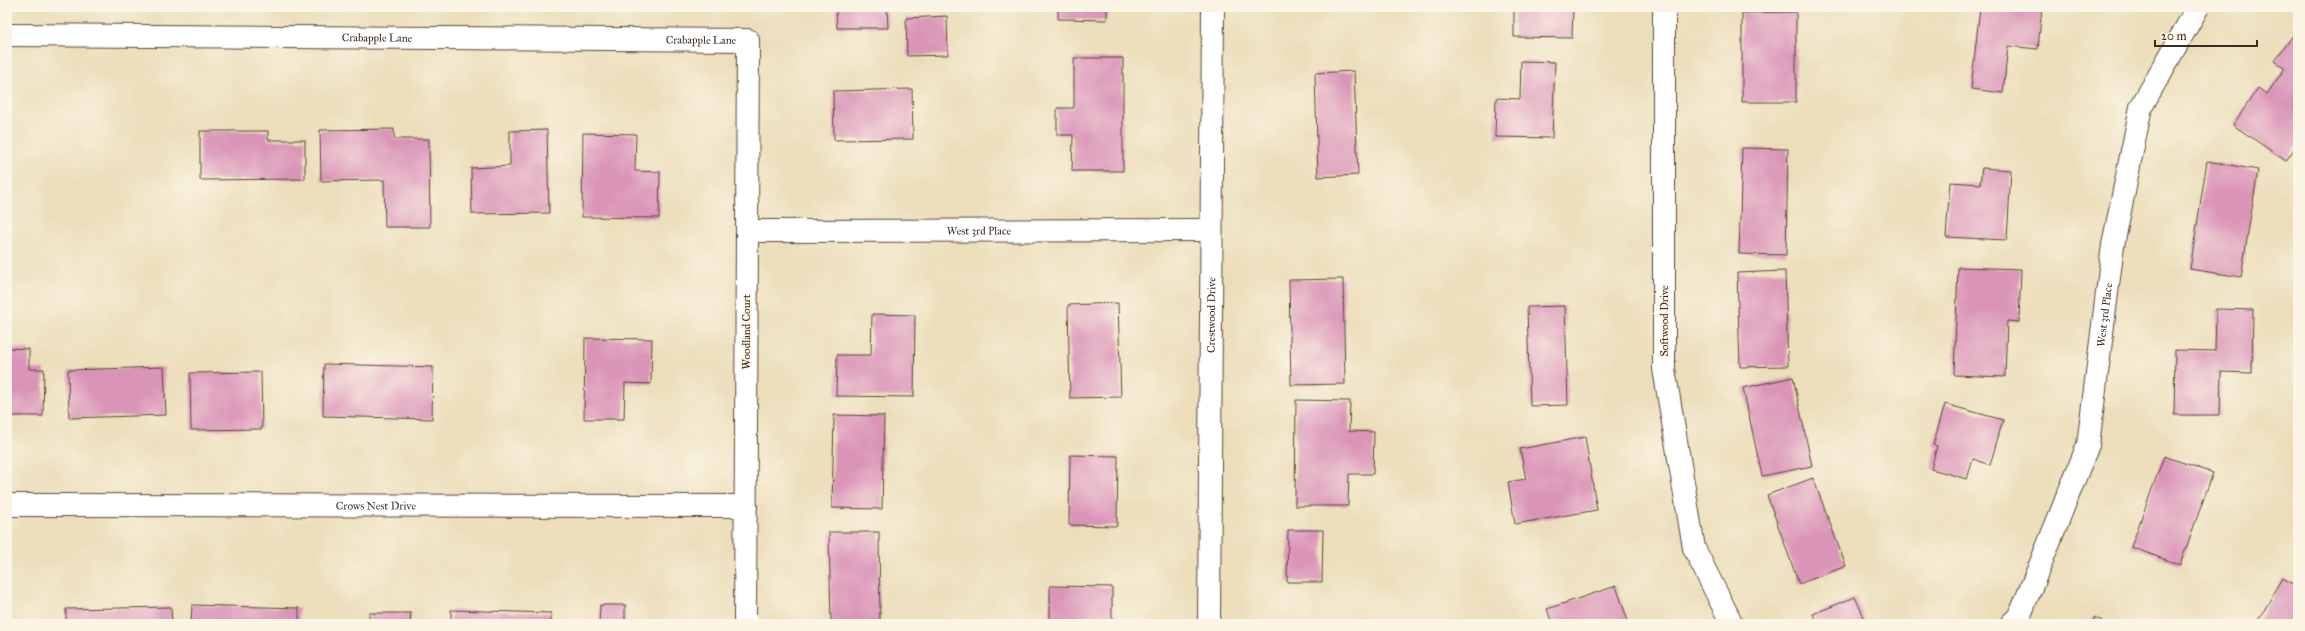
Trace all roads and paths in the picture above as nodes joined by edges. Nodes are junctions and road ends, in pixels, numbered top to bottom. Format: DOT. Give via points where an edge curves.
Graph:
graph roads {
  1 [pos="1213,7"];
  2 [pos="1664,7"];
  3 [pos="2198,7"];
  4 [pos="7,35"];
  5 [pos="748,40"];
  6 [pos="1212,230"];
  7 [pos="747,231"];
  8 [pos="7,505"];
  9 [pos="746,506"];
  10 [pos="745,624"];
  11 [pos="1209,624"];
  12 [pos="1732,624"];
  13 [pos="2011,624"];
  1 -- 6 [label="street, Crestwood Drive"];
  2 -- 12 [label="street, Softwood Drive" via="1664,370 1694,548"];
  3 -- 13 [label="street, West 3rd Place" via="2141,107 2113,245 2088,445 2020,615"];
  4 -- 5 [label="street, Crabapple Lane"];
  5 -- 7 [label="street, Woodland Court"];
  6 -- 7 [label="street, West 3rd Place"];
  6 -- 11 [label="street, Crestwood Drive"];
  7 -- 9 [label="street, Woodland Court"];
  8 -- 9 [label="street, Crows Nest Drive"];
  9 -- 10 [label="street, Woodland Court"];
}
